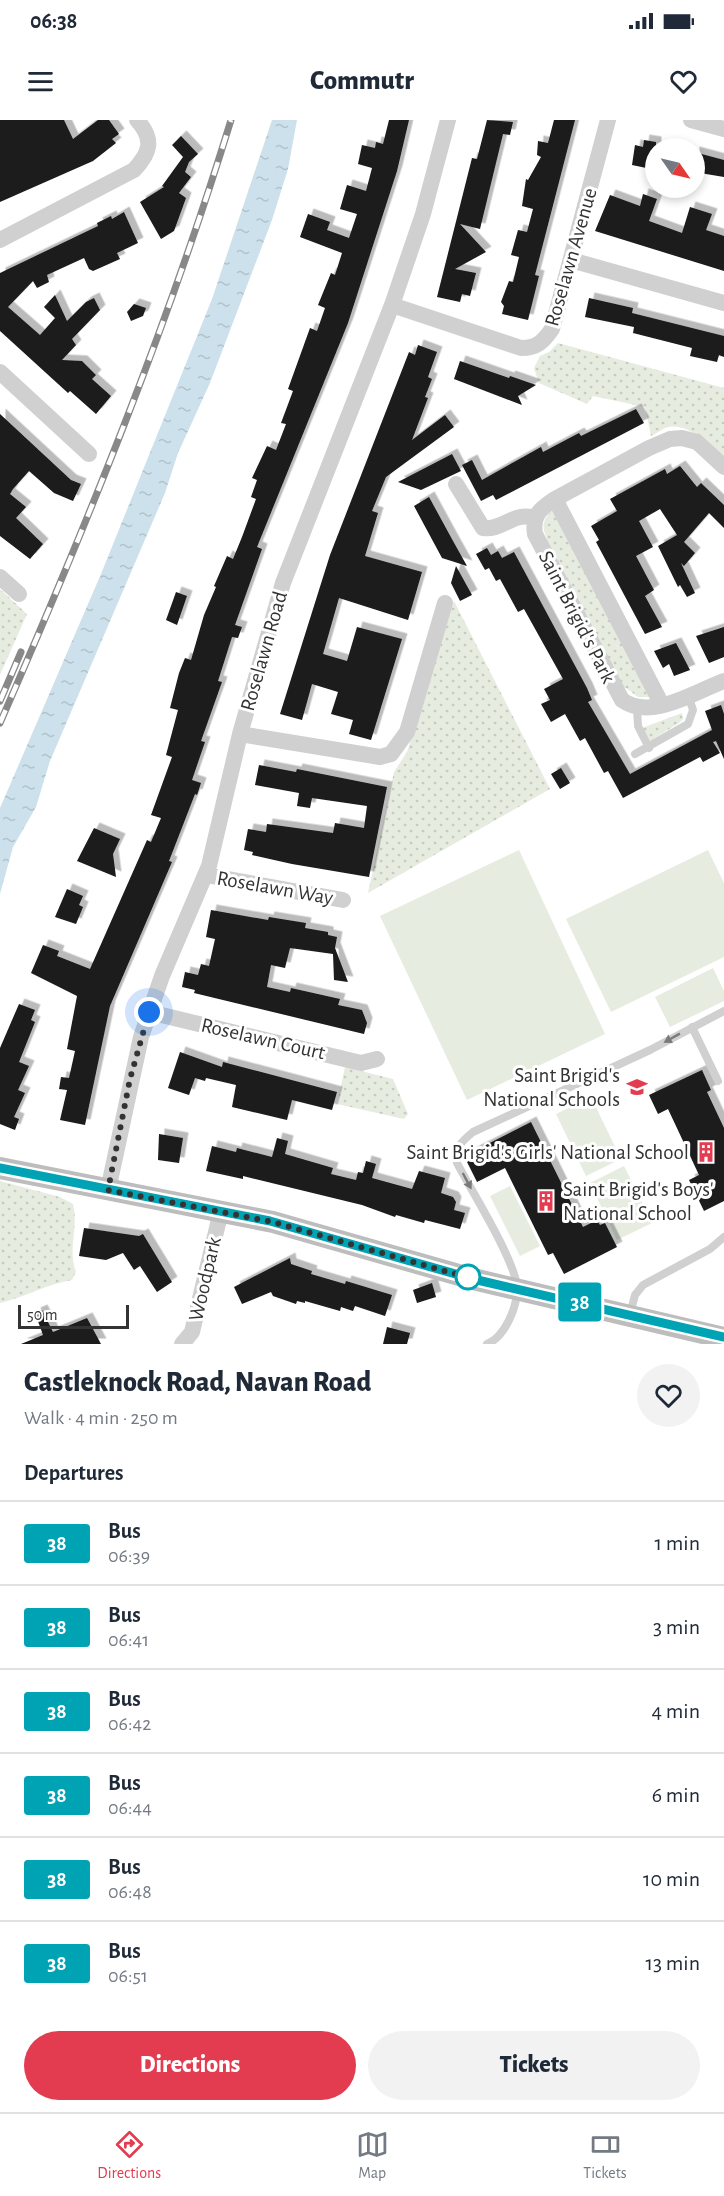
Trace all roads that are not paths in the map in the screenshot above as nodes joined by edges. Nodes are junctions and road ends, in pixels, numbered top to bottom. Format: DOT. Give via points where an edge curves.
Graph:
graph roads {
  1 [pos="137,120"];
  2 [pos="448,120"];
  3 [pos="609,120"];
  4 [pos="691,120"];
  5 [pos="724,129"];
  6 [pos="0,240"];
  7 [pos="571,260"];
  8 [pos="724,303"];
  9 [pos="392,305"];
  10 [pos="0,372"];
  11 [pos="89,454"];
  12 [pos="724,467"];
  13 [pos="456,484"];
  14 [pos="555,499"];
  15 [pos="534,519"];
  16 [pos="0,577"];
  17 [pos="19,594"];
  18 [pos="445,603"];
  19 [pos="724,681"];
  20 [pos="688,695"];
  21 [pos="662,705"];
  22 [pos="637,708"];
  23 [pos="240,734"];
  24 [pos="649,748"];
  25 [pos="635,754"];
  26 [pos="206,875"];
  27 [pos="344,900"];
  28 [pos="724,1011"];
  29 [pos="149,1012"];
  30 [pos="692,1027"];
  31 [pos="377,1059"];
  32 [pos="718,1081"];
  33 [pos="0,1168"];
  34 [pos="108,1190"];
  35 [pos="221,1211"];
  36 [pos="724,1238"];
  37 [pos="517,1288"];
  38 [pos="630,1314"];
  39 [pos="664,1322"];
  40 [pos="724,1338"];
  41 [pos="182,1344"];
  42 [pos="487,1344"];
  43 [pos="691,1344"];
  1 -- 6 [label="street" via="150,144 134,170"];
  2 -- 9 [label="street, Roselawn Road" via="421,223"];
  3 -- 7 [label="street, Roselawn Avenue"];
  4 -- 5 [label="street"];
  7 -- 8 [label="street"];
  7 -- 9 [label="street, Roselawn Avenue" via="552,329 535,347 521,348"];
  9 -- 23 [label="street, Roselawn Road" via="283,583"];
  10 -- 11 [label="street"];
  12 -- 14 [label="street" via="697,442 670,439"];
  13 -- 15 [label="street" via="483,528 520,516"];
  14 -- 15 [label="street" via="540,509"];
  14 -- 21 [label="street, Saint Brigid's Park"];
  15 -- 22 [label="street, Saint Brigid's Park" via="535,534 596,655 622,700"];
  16 -- 17 [label="street"];
  18 -- 23 [label="street" via="408,729 391,754 380,757"];
  19 -- 20 [label="street"];
  20 -- 21 [label="street"];
  20 -- 24 [label="lane" via="693,710 688,724"];
  21 -- 22 [label="street"];
  22 -- 24 [label="lane" via="638,726"];
  23 -- 26 [label="street, Roselawn Road"];
  24 -- 25 [label="lane"];
  26 -- 27 [label="street, Roselawn Way"];
  26 -- 29 [label="street, Roselawn Road"];
  28 -- 30 [label="lane"];
  29 -- 31 [label="street, Roselawn Court" via="361,1063"];
  29 -- 34 [label="street, Roselawn Road" via="130,1079"];
  30 -- 32 [label="lane"];
  30 -- 37 [label="lane, one-way" via="473,1132 460,1143 455,1155 457,1162 505,1254"];
  33 -- 34 [label="main road"];
  34 -- 35 [label="main road"];
  35 -- 37 [label="main road"];
  35 -- 41 [label="street, Woodpark" via="192,1332"];
  36 -- 38 [label="lane" via="643,1285 635,1295"];
  37 -- 38 [label="main road"];
  37 -- 42 [label="lane" via="507,1327 496,1341"];
  38 -- 39 [label="main road"];
  39 -- 40 [label="main road"];
  39 -- 43 [label="main road" via="677,1328"];
}
